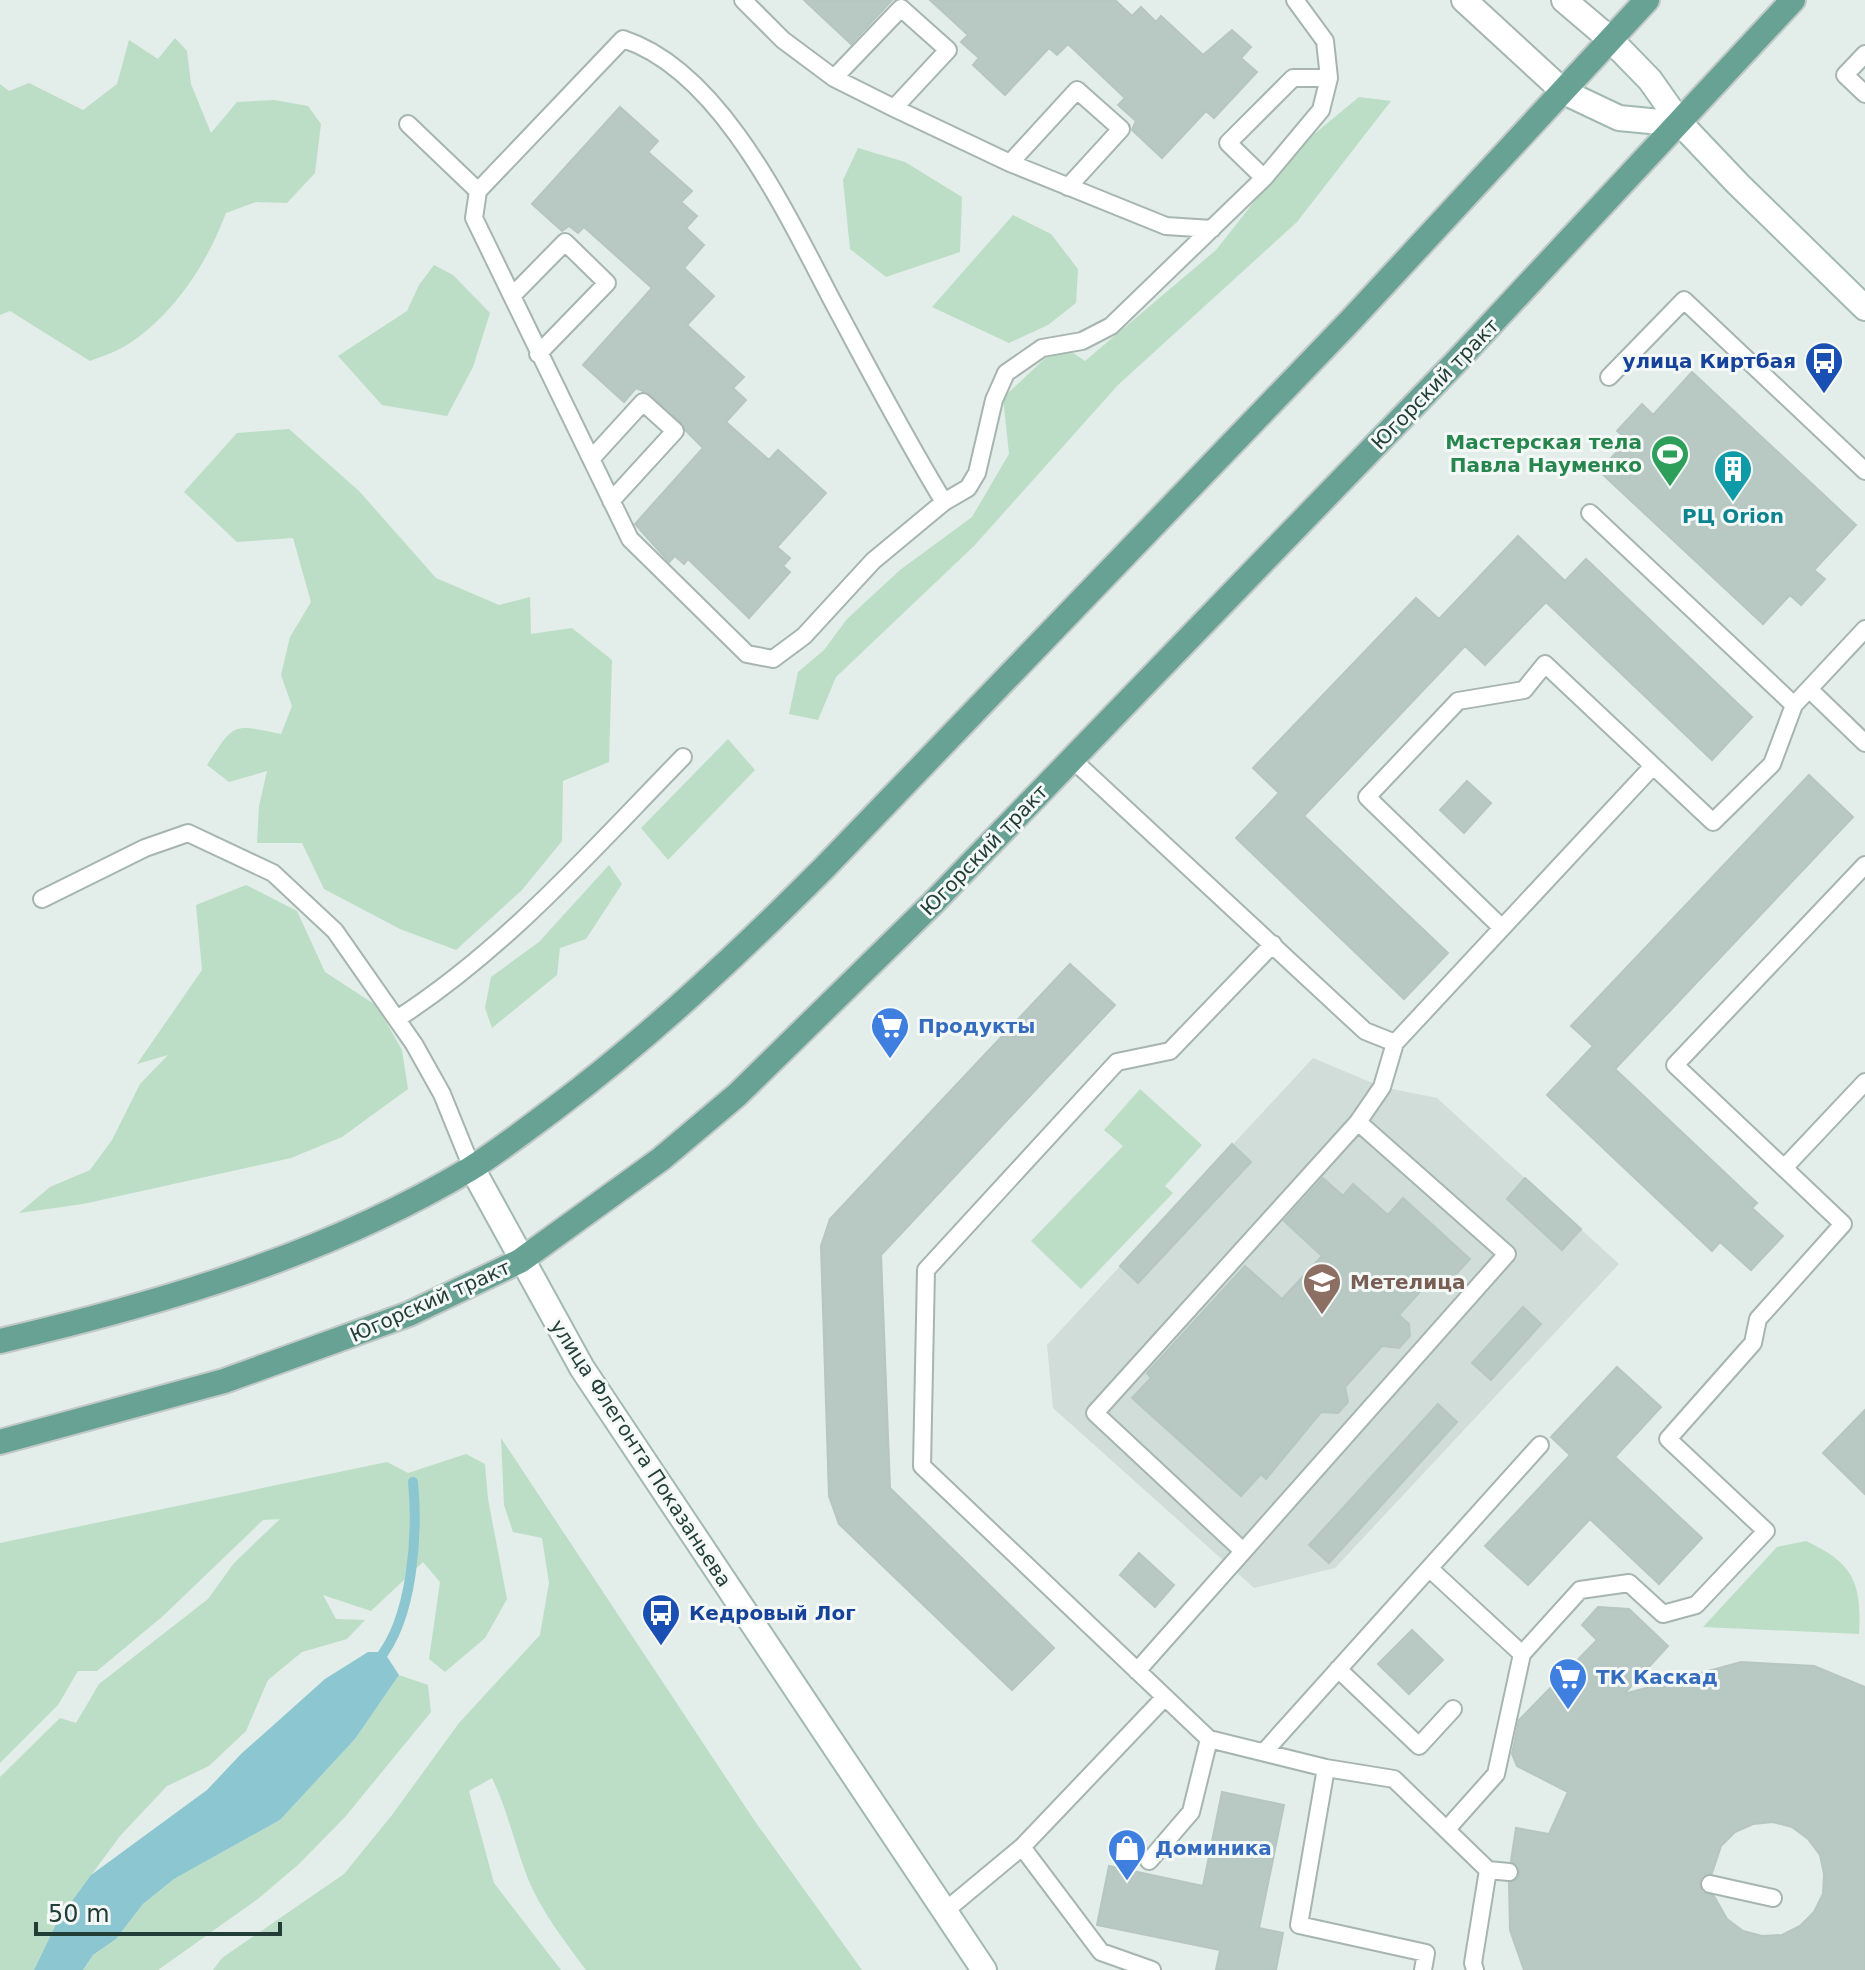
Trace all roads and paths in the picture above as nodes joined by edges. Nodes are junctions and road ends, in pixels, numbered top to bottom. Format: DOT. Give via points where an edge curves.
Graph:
graph roads {
  1 [pos="743,0"];
  2 [pos="1295,0"];
  3 [pos="1464,0"];
  4 [pos="1564,0"];
  5 [pos="1647,0"];
  6 [pos="1793,0"];
  7 [pos="1611,40"];
  8 [pos="1865,54"];
  9 [pos="834,78"];
  10 [pos="1329,78"];
  11 [pos="1564,92"];
  12 [pos="1865,94"];
  13 [pos="894,108"];
  14 [pos="408,124"];
  15 [pos="1681,124"];
  16 [pos="1010,163"];
  17 [pos="1264,178"];
  18 [pos="1068,187"];
  19 [pos="478,191"];
  20 [pos="1212,229"];
  21 [pos="512,296"];
  22 [pos="1865,308"];
  23 [pos="538,354"];
  24 [pos="1609,377"];
  25 [pos="591,459"];
  26 [pos="1865,471"];
  27 [pos="611,501"];
  28 [pos="944,502"];
  29 [pos="1590,513"];
  30 [pos="1865,629"];
  31 [pos="1809,689"];
  32 [pos="1794,705"];
  33 [pos="1865,743"];
  34 [pos="683,757"];
  35 [pos="1073,760"];
  36 [pos="1653,766"];
  37 [pos="1865,865"];
  38 [pos="42,899"];
  39 [pos="1502,928"];
  40 [pos="1273,944"];
  41 [pos="397,1019"];
  42 [pos="1395,1043"];
  43 [pos="1865,1082"];
  44 [pos="1358,1122"];
  45 [pos="472,1168"];
  46 [pos="1784,1168"];
  47 [pos="520,1261"];
  48 [pos="0,1341"];
  49 [pos="0,1442"];
  50 [pos="1540,1445"];
  51 [pos="1243,1551"];
  52 [pos="1430,1569"];
  53 [pos="1522,1654"];
  54 [pos="1338,1669"];
  55 [pos="1137,1671"];
  56 [pos="1165,1697"];
  57 [pos="1453,1709"];
  58 [pos="1209,1739"];
  59 [pos="1264,1752"];
  60 [pos="1326,1768"];
  61 [pos="1447,1829"];
  62 [pos="1022,1847"];
  63 [pos="1149,1861"];
  64 [pos="1488,1870"];
  65 [pos="1509,1872"];
  66 [pos="1710,1884"];
  67 [pos="1773,1898"];
  68 [pos="945,1911"];
  69 [pos="984,1970"];
  70 [pos="1152,1970"];
  71 [pos="1423,1970"];
  72 [pos="1475,1970"];
  1 -- 9 [label="lane" via="783,40"];
  2 -- 10 [label="lane" via="1325,41"];
  3 -- 11 [label="main road"];
  4 -- 7 [label="main road"];
  5 -- 7 [label="main road"];
  6 -- 15 [label="main road, Югорский тракт"];
  7 -- 11 [label="main road"];
  7 -- 15 [label="main road" via="1650,80"];
  8 -- 12 [label="lane" via="1845,75"];
  9 -- 13 [label="lane"];
  9 -- 13 [label="lane" via="901,8 948,50"];
  10 -- 17 [label="lane" via="1321,110"];
  10 -- 17 [label="lane" via="1293,78 1228,143"];
  11 -- 15 [label="main road" via="1619,118"];
  11 -- 45 [label="main road" via="1341,331 749,943 598,1075"];
  13 -- 16 [label="lane"];
  14 -- 19 [label="lane"];
  15 -- 22 [label="main road"];
  15 -- 35 [label="main road, Югорский тракт"];
  16 -- 18 [label="lane"];
  16 -- 18 [label="lane" via="1077,90 1121,129"];
  17 -- 20 [label="lane"];
  18 -- 20 [label="lane" via="1166,226"];
  19 -- 21 [label="lane" via="474,218"];
  19 -- 28 [label="lane" via="623,39 649,48 692,82 760,166"];
  20 -- 28 [label="lane" via="1111,326 1082,341 1042,348 1006,373 994,400 977,473 968,488"];
  21 -- 23 [label="lane"];
  21 -- 23 [label="lane" via="565,242 607,283"];
  23 -- 25 [label="lane"];
  24 -- 26 [label="lane" via="1684,300"];
  25 -- 27 [label="lane"];
  25 -- 27 [label="lane" via="643,402 675,431"];
  27 -- 28 [label="lane" via="630,539 747,654 773,659 804,636 873,561"];
  29 -- 32 [label="lane"];
  30 -- 31 [label="lane"];
  31 -- 32 [label="lane"];
  31 -- 33 [label="lane"];
  32 -- 36 [label="lane" via="1772,764 1713,822"];
  34 -- 41 [label="lane" via="518,926 451,985"];
  35 -- 40 [label="lane"];
  35 -- 47 [label="main road, Югорский тракт" via="737,1095 661,1159"];
  36 -- 39 [label="lane"];
  36 -- 39 [label="lane" via="1545,664 1524,690 1458,701 1367,797"];
  37 -- 46 [label="lane" via="1675,1065"];
  38 -- 41 [label="lane" via="145,848 188,833 273,873 335,931"];
  39 -- 42 [label="lane"];
  40 -- 42 [label="lane" via="1365,1031"];
  40 -- 55 [label="lane" via="1170,1051 1117,1062 926,1270 922,1466"];
  41 -- 45 [label="lane" via="442,1094"];
  42 -- 44 [label="lane" via="1382,1087"];
  43 -- 46 [label="lane"];
  44 -- 51 [label="lane" via="1095,1413"];
  44 -- 51 [label="lane" via="1507,1254"];
  45 -- 47 [label="main road, улица Флегонта Показаньева"];
  45 -- 48 [label="main road" via="358,1227 255,1268 168,1299"];
  46 -- 53 [label="lane" via="1843,1224 1758,1319 1753,1343 1668,1439 1766,1531 1696,1605 1663,1614 1629,1583 1580,1590"];
  47 -- 49 [label="main road, Югорский тракт" via="409,1314 239,1376"];
  47 -- 68 [label="main road, улица Флегонта Показаньева" via="582,1368"];
  50 -- 52 [label="lane"];
  51 -- 55 [label="lane"];
  52 -- 53 [label="lane"];
  52 -- 54 [label="lane"];
  53 -- 61 [label="lane" via="1496,1774"];
  54 -- 57 [label="lane" via="1419,1746"];
  54 -- 59 [label="lane"];
  55 -- 56 [label="lane"];
  56 -- 58 [label="lane"];
  56 -- 62 [label="lane"];
  58 -- 59 [label="lane"];
  58 -- 63 [label="lane" via="1191,1812"];
  59 -- 60 [label="lane"];
  60 -- 61 [label="lane" via="1394,1779"];
  60 -- 71 [label="lane" via="1299,1925 1426,1953"];
  61 -- 64 [label="lane"];
  62 -- 68 [label="lane"];
  62 -- 70 [label="lane" via="1101,1952"];
  64 -- 65 [label="lane"];
  64 -- 72 [label="lane"];
  66 -- 67 [label="lane"];
  68 -- 69 [label="main road, улица Флегонта Показаньева"];
}
